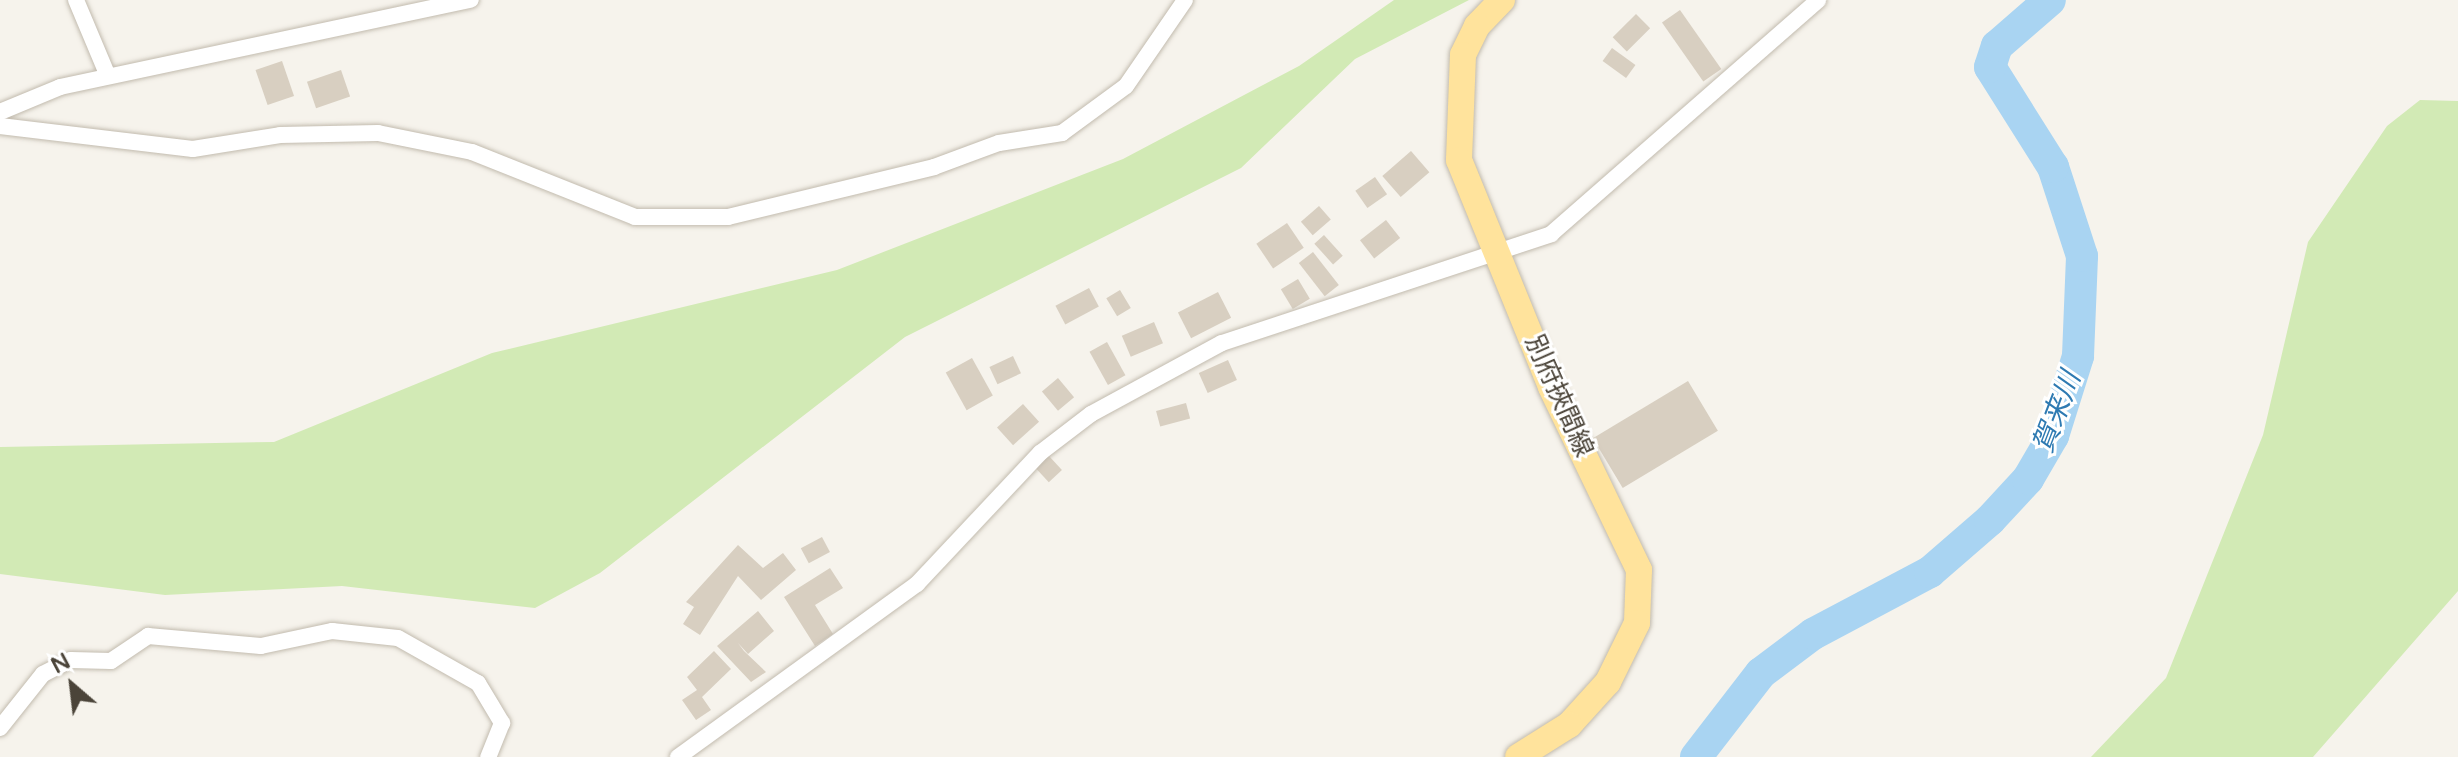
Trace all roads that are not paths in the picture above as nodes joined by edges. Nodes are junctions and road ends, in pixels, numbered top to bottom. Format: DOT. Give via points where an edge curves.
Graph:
graph roads {
  1 [pos="76,0"];
  2 [pos="471,0"];
  3 [pos="1185,0"];
  4 [pos="1502,0"];
  5 [pos="1818,0"];
  6 [pos="108,76"];
  7 [pos="0,112"];
  8 [pos="0,126"];
  9 [pos="1501,256"];
  10 [pos="0,728"];
  11 [pos="488,757"];
  12 [pos="678,757"];
  13 [pos="1518,757"];
  1 -- 6 [label="street"];
  2 -- 6 [label="street"];
  3 -- 8 [label="street" via="1126,86 1062,133 999,143 934,167 728,217 635,217 472,152 378,133 280,135 193,149"];
  4 -- 9 [label="main road, 別府挾間線" via="1477,26 1463,55 1456,114 1459,160"];
  5 -- 9 [label="street" via="1551,234"];
  6 -- 7 [label="street"];
  9 -- 12 [label="street" via="1222,343 1132,389 1040,453 917,584"];
  9 -- 13 [label="main road, 別府挾間線" via="1551,387 1639,570 1637,623 1608,682 1569,725"];
  10 -- 11 [label="street" via="43,674 71,660 111,661 148,636 261,646 332,631 398,638 478,683 502,723"];
}
